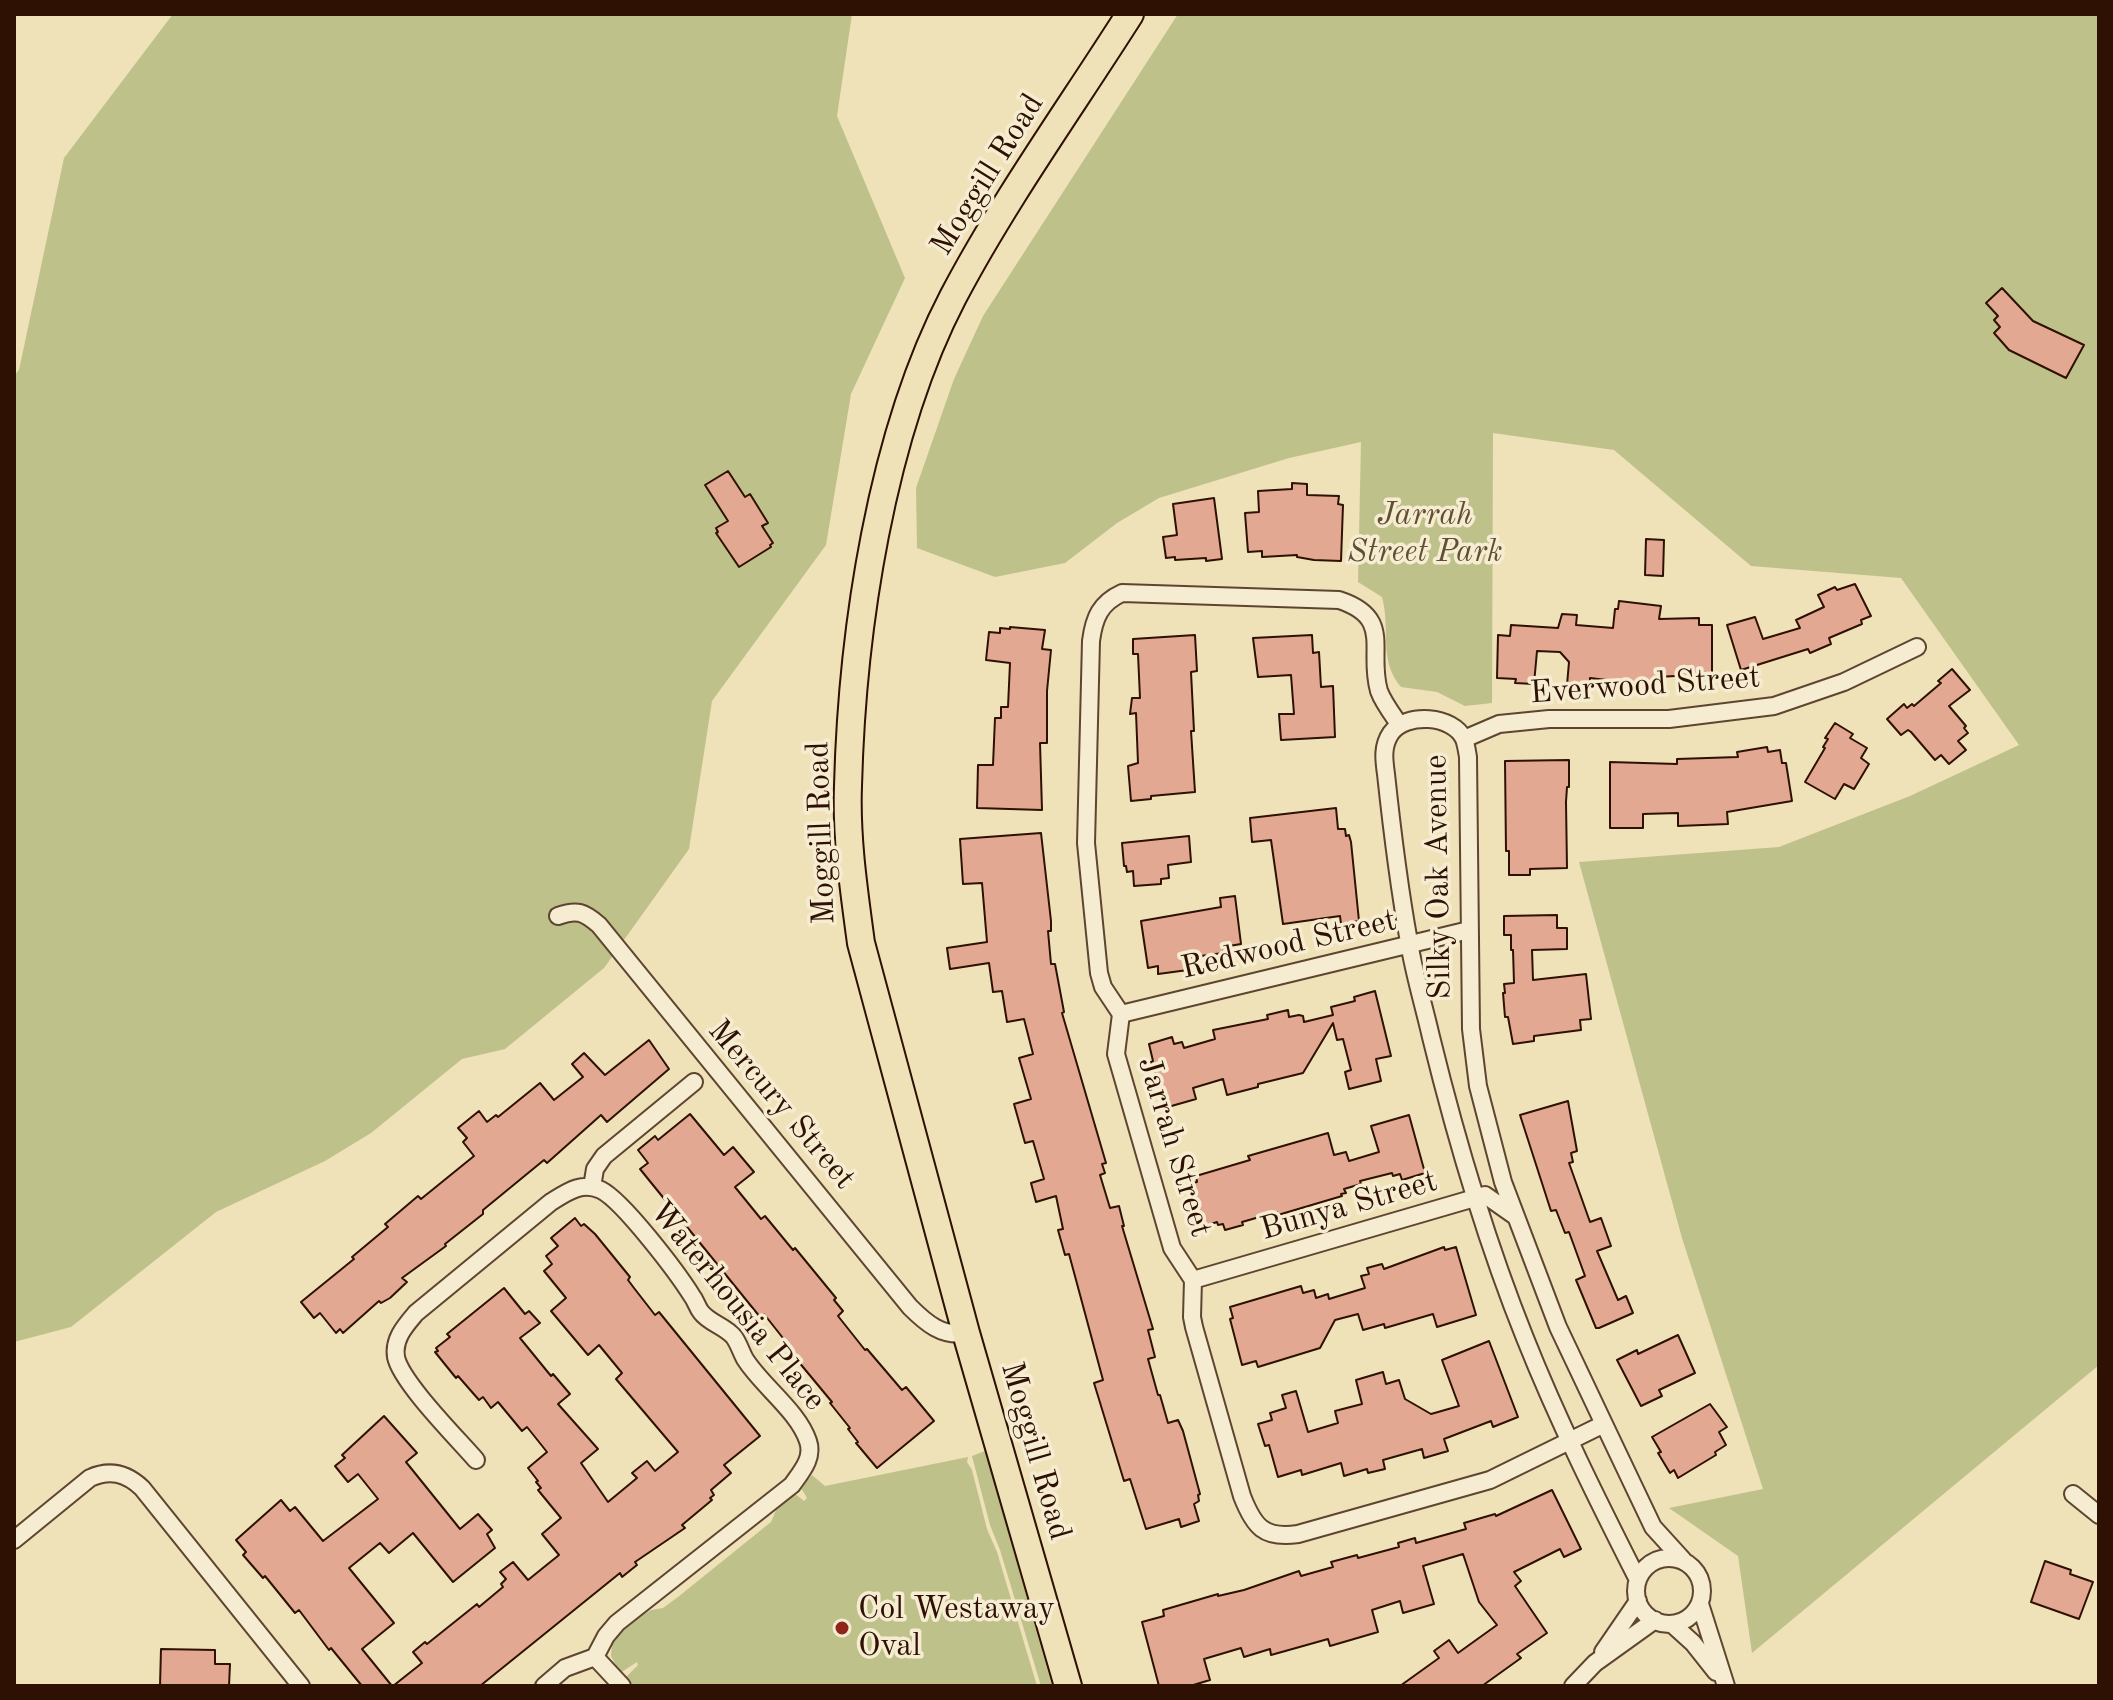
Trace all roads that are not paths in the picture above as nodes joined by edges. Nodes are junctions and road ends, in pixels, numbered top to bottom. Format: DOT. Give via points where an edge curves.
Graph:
graph roads {
  1 [pos="1130,14"];
  2 [pos="1917,647"];
  3 [pos="1399,724"];
  4 [pos="1464,739"];
  5 [pos="558,916"];
  6 [pos="1469,930"];
  7 [pos="1409,945"];
  8 [pos="1121,1014"];
  9 [pos="694,1082"];
  10 [pos="592,1187"];
  11 [pos="1476,1198"];
  12 [pos="1515,1216"];
  13 [pos="1193,1280"];
  14 [pos="966,1333"];
  15 [pos="1604,1424"];
  16 [pos="1568,1441"];
  17 [pos="476,1460"];
  18 [pos="2073,1494"];
  19 [pos="2099,1515"];
  20 [pos="14,1540"];
  21 [pos="1683,1560"];
  22 [pos="1638,1580"];
  23 [pos="1638,1601"];
  24 [pos="1700,1604"];
  25 [pos="1655,1620"];
  26 [pos="1672,1624"];
  27 [pos="595,1657"];
  28 [pos="1595,1663"];
  29 [pos="301,1686"];
  30 [pos="544,1686"];
  31 [pos="622,1686"];
  32 [pos="1068,1686"];
  33 [pos="1573,1686"];
  34 [pos="1726,1686"];
  1 -- 14 [label="main road, Moggill Road" via="994,227 923,362 881,508 858,647 848,789 861,943"];
  2 -- 4 [label="street, Everwood Street" via="1844,682 1774,706 1669,719 1499,724"];
  3 -- 4 [label="street, Silky Oak Avenue" via="1438,720 1454,726"];
  3 -- 7 [label="street, Silky Oak Avenue" via="1383,752"];
  3 -- 8 [label="street" via="1380,692 1374,626 1354,605 1339,600 1139,593 1109,599 1094,622 1091,641 1086,843 1099,973"];
  4 -- 6 [label="street, Silky Oak Avenue"];
  5 -- 14 [label="street, Mercury Street" via="572,910 599,925 910,1307 939,1330"];
  6 -- 7 [label="street, Redwood Street"];
  6 -- 12 [label="street, Silky Oak Avenue" via="1474,1062"];
  7 -- 8 [label="street, Redwood Street"];
  7 -- 11 [label="street, Silky Oak Avenue"];
  8 -- 13 [label="street, Jarrah Street" via="1116,1054 1172,1248"];
  9 -- 10 [label="street" via="604,1156"];
  10 -- 17 [label="street" via="571,1190 551,1202 416,1313 397,1340 396,1356 408,1381"];
  10 -- 27 [label="street, Waterhousia Place" via="632,1219 706,1317 735,1338 795,1420 810,1450 792,1485 617,1623"];
  11 -- 12 [label="street, Bunya Street" via="1485,1195"];
  11 -- 13 [label="street, Bunya Street"];
  11 -- 16 [label="street, Silky Oak Avenue"];
  12 -- 15 [label="street, Silky Oak Avenue" via="1558,1327"];
  13 -- 16 [label="street, Jarrah Street" via="1194,1327 1242,1496 1260,1529 1278,1537 1480,1483"];
  14 -- 32 [label="main road, Moggill Road"];
  15 -- 16 [label="street, Jarrah Street"];
  15 -- 21 [label="street, Silky Oak Avenue" via="1653,1527"];
  16 -- 22 [label="street, Silky Oak Avenue"];
  18 -- 19 [label="street"];
  20 -- 29 [label="street" via="90,1478 105,1471 131,1477"];
  21 -- 22 [label="street" via="1651,1563"];
  21 -- 24 [label="street, Silky Oak Avenue" via="1702,1583"];
  22 -- 23 [label="street, Silky Oak Avenue"];
  23 -- 25 [label="street"];
  23 -- 28 [label="street"];
  24 -- 26 [label="street" via="1688,1618"];
  24 -- 34 [label="street, Silky Oak Avenue"];
  25 -- 26 [label="street"];
  25 -- 28 [label="street"];
  26 -- 34 [label="street, Silky Oak Avenue"];
  27 -- 30 [label="street" via="565,1668"];
  27 -- 31 [label="street"];
  28 -- 33 [label="street"];
}
